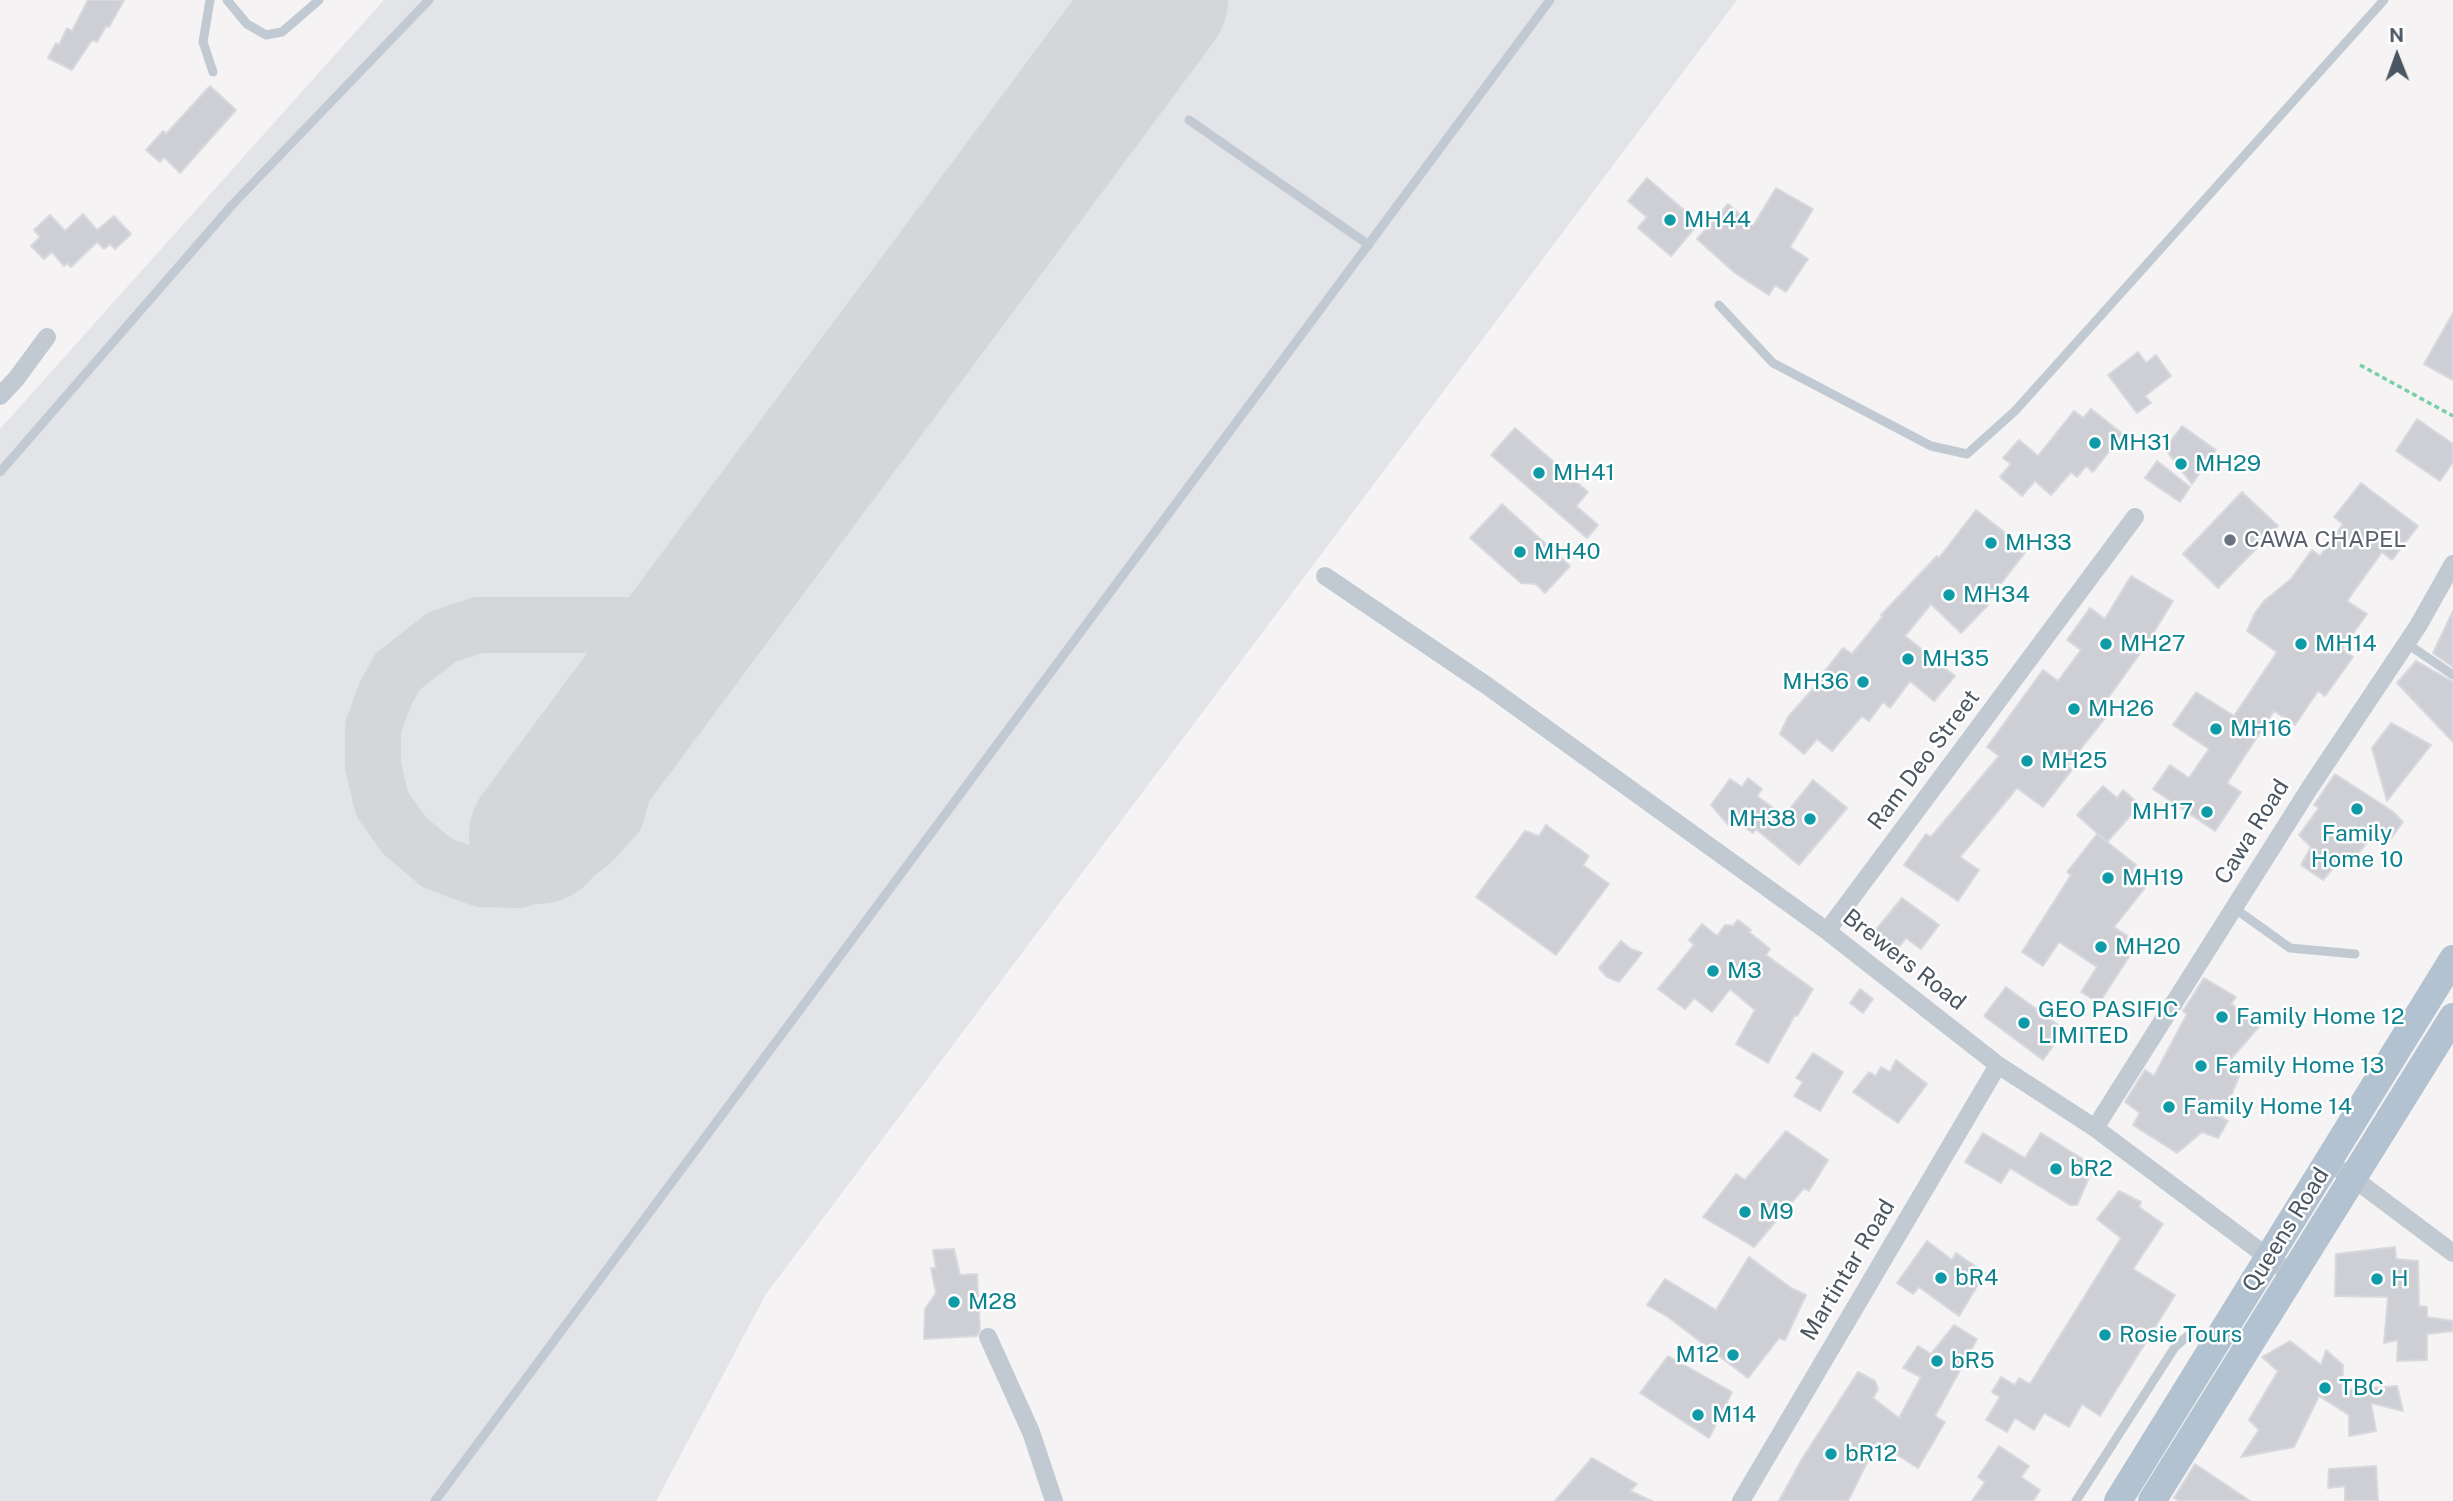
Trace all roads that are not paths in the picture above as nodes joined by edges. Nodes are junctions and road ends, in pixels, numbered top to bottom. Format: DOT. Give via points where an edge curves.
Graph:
graph roads {
  1 [pos="210,0"];
  2 [pos="227,0"];
  3 [pos="319,0"];
  4 [pos="429,0"];
  5 [pos="1550,0"];
  6 [pos="2384,0"];
  7 [pos="213,72"];
  8 [pos="1189,120"];
  9 [pos="1369,245"];
  10 [pos="1719,305"];
  11 [pos="47,337"];
  12 [pos="0,396"];
  13 [pos="0,472"];
  14 [pos="2135,517"];
  15 [pos="2453,564"];
  16 [pos="1325,576"];
  17 [pos="2406,643"];
  18 [pos="2453,674"];
  19 [pos="2234,908"];
  20 [pos="1827,931"];
  21 [pos="2356,954"];
  22 [pos="2453,959"];
  23 [pos="2453,1017"];
  24 [pos="1998,1065"];
  25 [pos="2095,1128"];
  26 [pos="2328,1163"];
  27 [pos="2353,1178"];
  28 [pos="2453,1252"];
  29 [pos="2269,1258"];
  30 [pos="2292,1274"];
  31 [pos="2221,1334"];
  32 [pos="988,1337"];
  33 [pos="435,1501"];
  34 [pos="1054,1501"];
  35 [pos="1741,1501"];
  36 [pos="2076,1501"];
  37 [pos="2118,1501"];
  38 [pos="2152,1501"];
  1 -- 7 [label="lane" via="203,42"];
  2 -- 3 [label="lane" via="247,24 266,34 282,32"];
  4 -- 13 [label="lane" via="233,204"];
  5 -- 9 [label="lane"];
  6 -- 10 [label="lane" via="2015,411 1967,454 1931,446 1773,363"];
  8 -- 9 [label="lane"];
  9 -- 33 [label="lane"];
  11 -- 12 [label="street"];
  14 -- 20 [label="street, Ram Deo Street"];
  15 -- 17 [label="street, Cawa Road"];
  16 -- 20 [label="street, Brewers Road" via="1486,685"];
  17 -- 18 [label="lane"];
  17 -- 19 [label="street, Cawa Road"];
  19 -- 21 [label="lane" via="2291,948"];
  19 -- 25 [label="street, Cawa Road"];
  20 -- 24 [label="street, Brewers Road"];
  22 -- 26 [label="main road, Queens Road"];
  23 -- 27 [label="main road, Queens Road"];
  24 -- 25 [label="street, Brewers Road"];
  24 -- 35 [label="street, Martintar Road"];
  25 -- 29 [label="street, Brewers Road"];
  26 -- 27 [label="street"];
  26 -- 29 [label="main road, Queens Road"];
  27 -- 28 [label="street"];
  27 -- 30 [label="main road, Queens Road"];
  29 -- 30 [label="street, Brewers Road"];
  29 -- 31 [label="main road, Queens Road"];
  30 -- 38 [label="main road, Queens Road"];
  31 -- 36 [label="lane" via="2190,1334 2175,1347"];
  31 -- 37 [label="main road, Queens Road"];
  32 -- 34 [label="street" via="1031,1432"];
}
